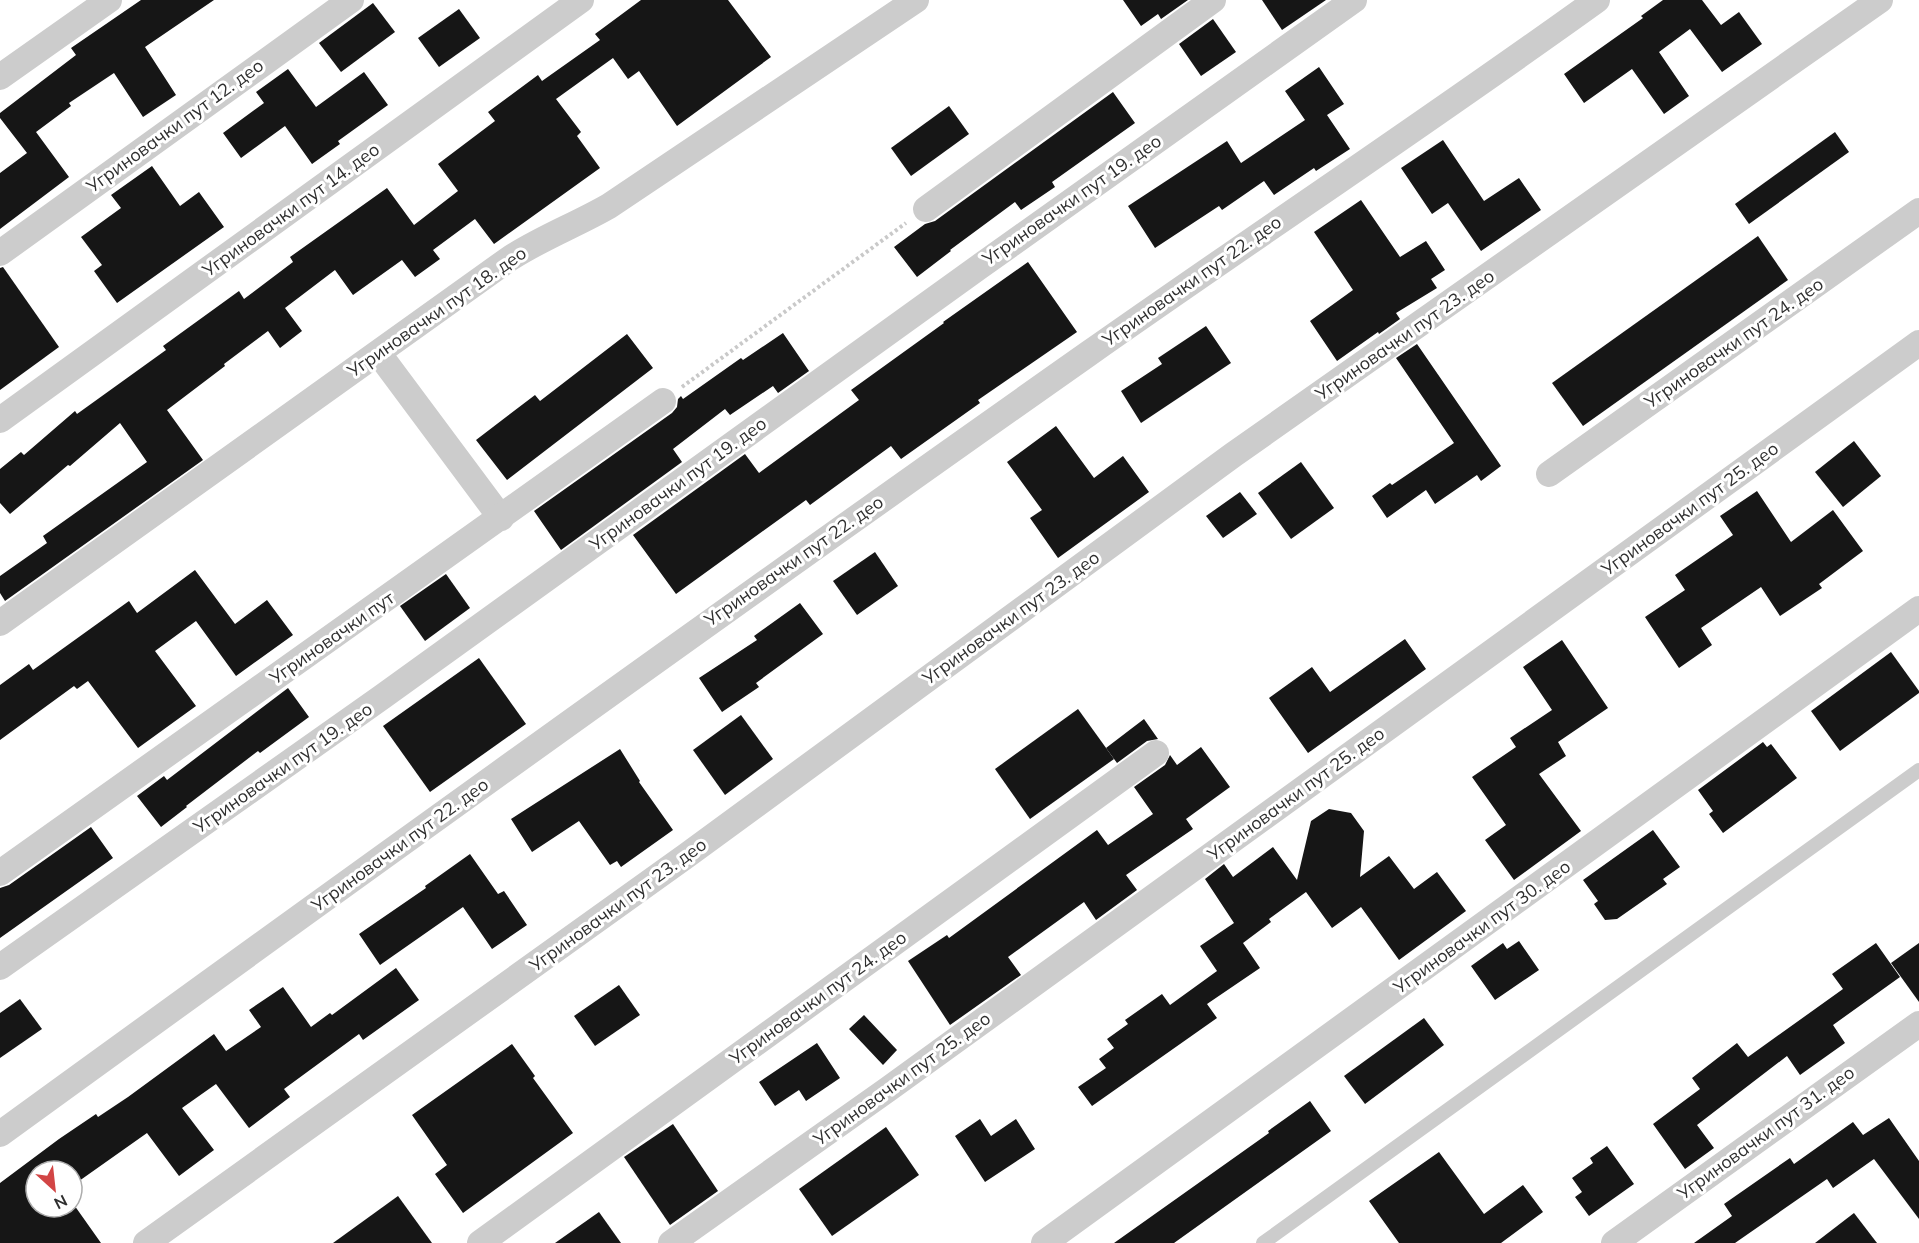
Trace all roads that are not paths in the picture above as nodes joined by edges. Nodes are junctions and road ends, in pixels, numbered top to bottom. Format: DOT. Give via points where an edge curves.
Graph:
graph roads {
  1 [pos="109,0"];
  2 [pos="351,0"];
  3 [pos="581,0"];
  4 [pos="916,0"];
  5 [pos="1213,0"];
  6 [pos="1354,0"];
  7 [pos="1597,0"];
  8 [pos="1880,0"];
  9 [pos="0,77"];
  10 [pos="926,209"];
  11 [pos="1919,211"];
  12 [pos="0,253"];
  13 [pos="1919,343"];
  14 [pos="379,354"];
  15 [pos="663,401"];
  16 [pos="0,420"];
  17 [pos="1550,474"];
  18 [pos="501,518"];
  19 [pos="1919,609"];
  20 [pos="0,623"];
  21 [pos="1156,753"];
  22 [pos="1919,770"];
  23 [pos="0,873"];
  24 [pos="0,967"];
  25 [pos="1919,1024"];
  26 [pos="0,1134"];
  27 [pos="146,1243"];
  28 [pos="480,1243"];
  29 [pos="671,1243"];
  30 [pos="1044,1243"];
  31 [pos="1263,1243"];
  32 [pos="1614,1243"];
  1 -- 9 [label="street"];
  2 -- 12 [label="street, Угриновачки пут 12. део"];
  3 -- 16 [label="street, Угриновачки пут 14. део"];
  4 -- 14 [label="street, Угриновачки пут 18. део" via="609,206 529,246"];
  5 -- 10 [label="street"];
  6 -- 24 [label="street, Угриновачки пут 19. део"];
  7 -- 26 [label="street, Угриновачки пут 22. део" via="760,585"];
  8 -- 27 [label="street, Угриновачки пут 23. део" via="1233,455 687,856"];
  11 -- 17 [label="street, Угриновачки пут 24. део"];
  13 -- 29 [label="street, Угриновачки пут 25. део"];
  14 -- 18 [label="street"];
  14 -- 20 [label="street, Угриновачки пут 18. део"];
  15 -- 18 [label="street, Угриновачки пут"];
  18 -- 23 [label="street, Угриновачки пут"];
  19 -- 30 [label="street, Угриновачки пут 30. део"];
  21 -- 28 [label="street, Угриновачки пут 24. део"];
  22 -- 31 [label="lane"];
  25 -- 32 [label="street, Угриновачки пут 31. део"];
}
